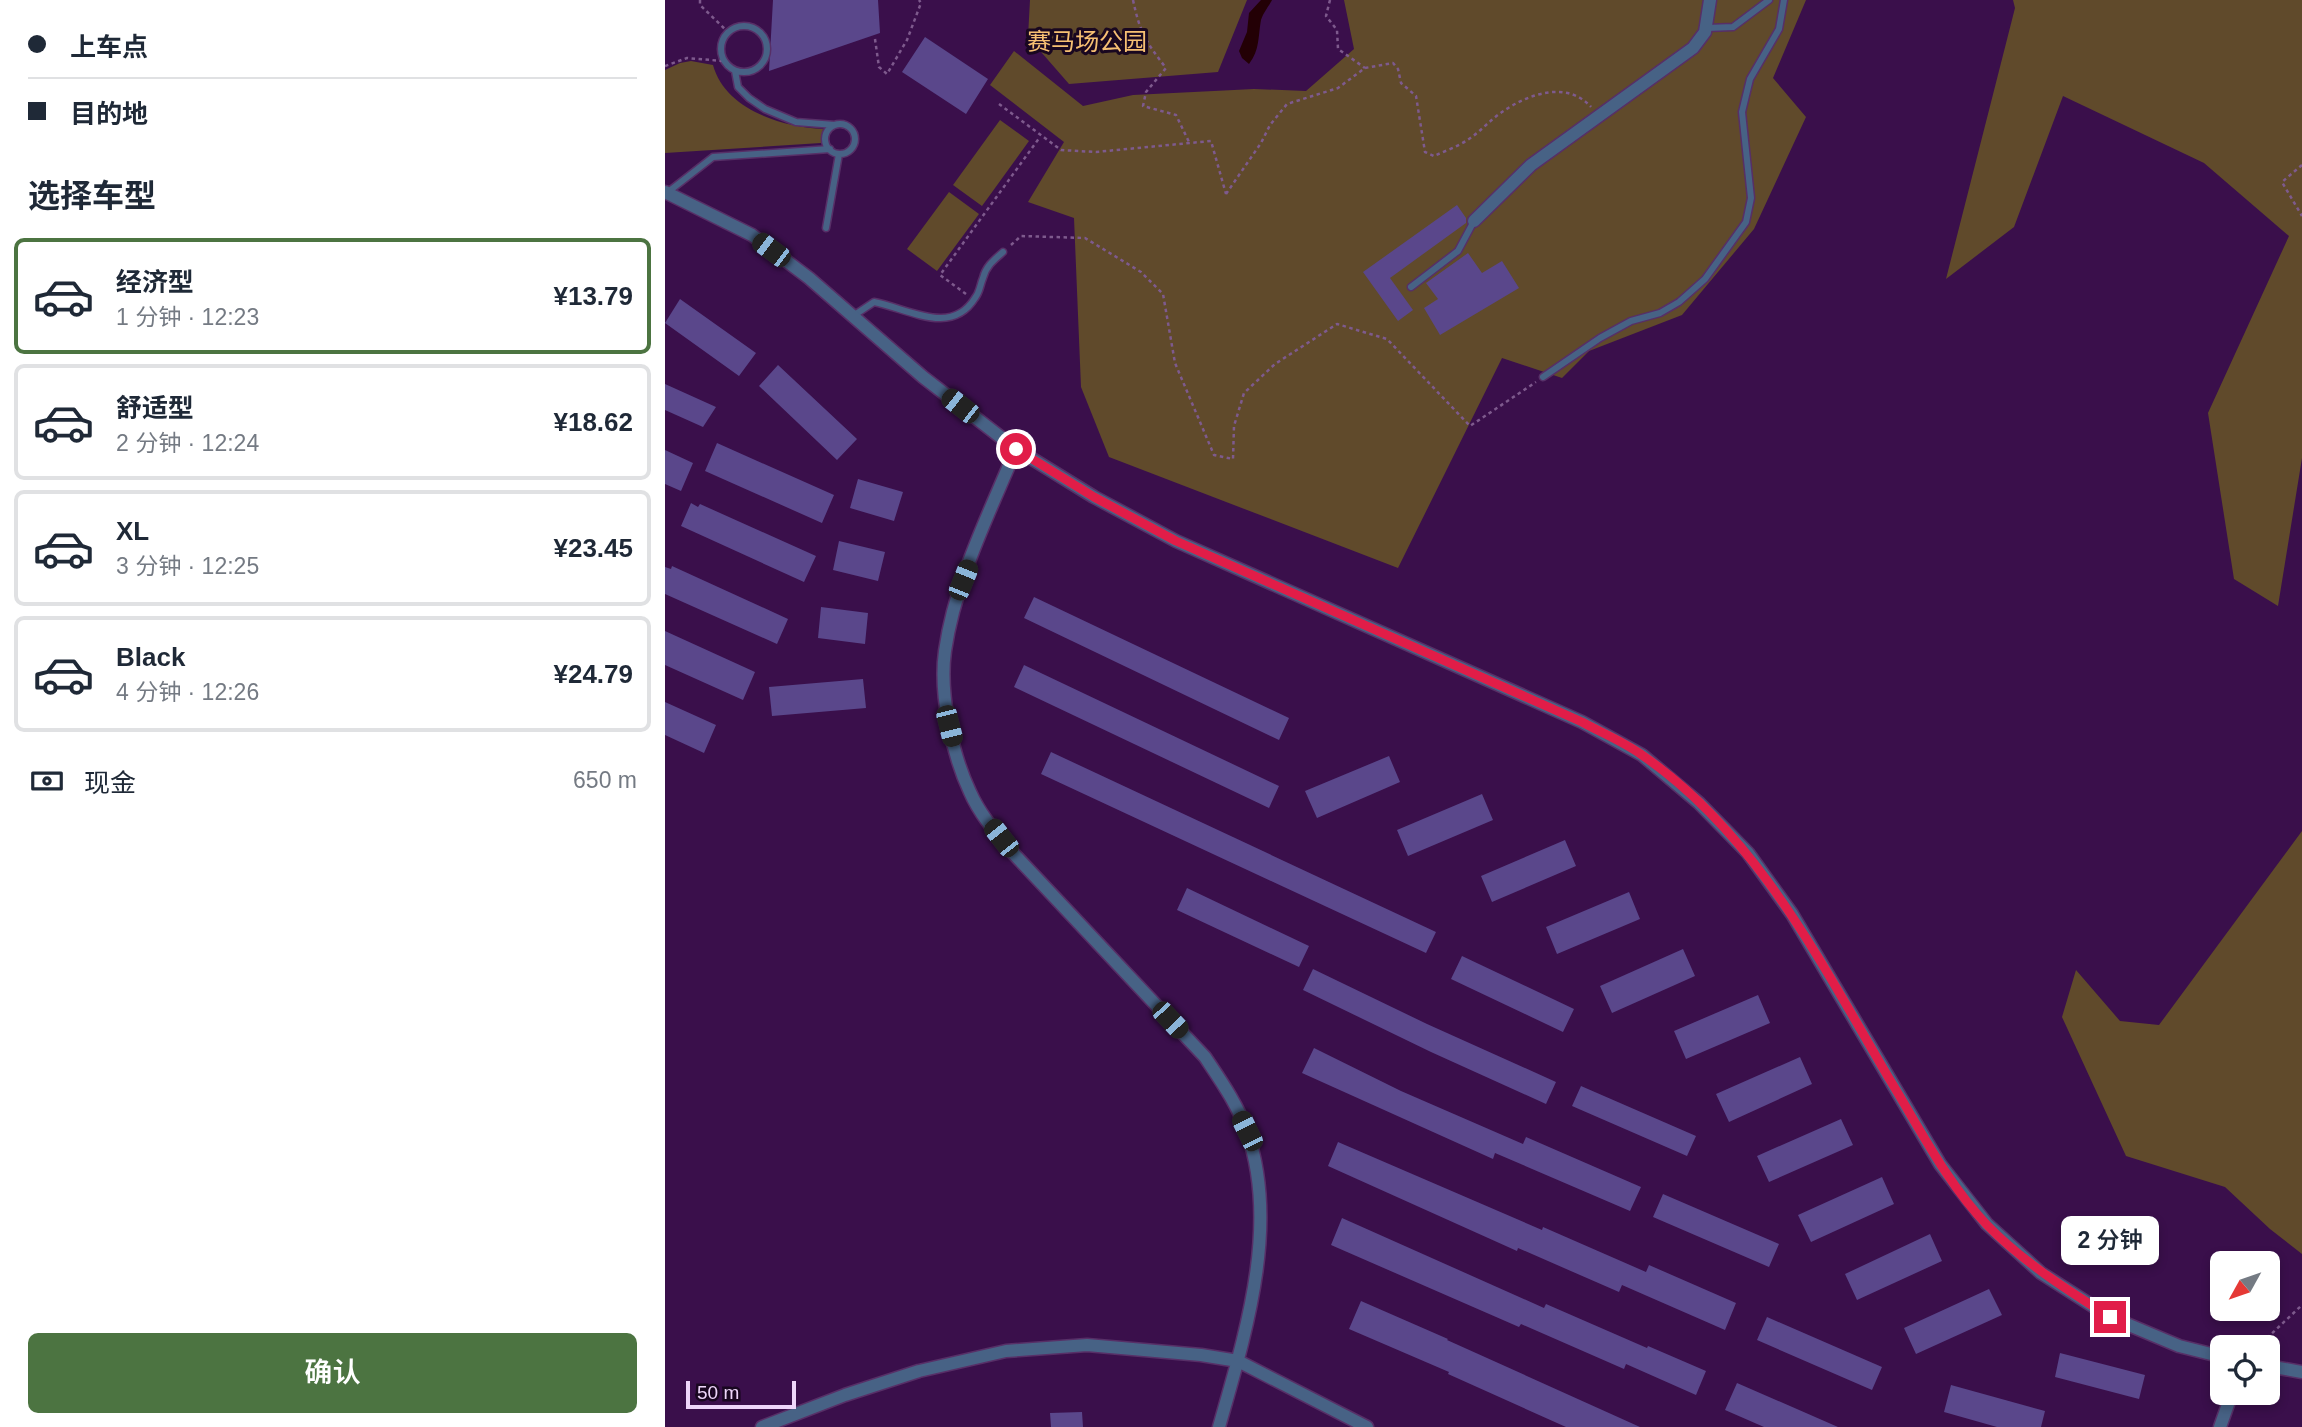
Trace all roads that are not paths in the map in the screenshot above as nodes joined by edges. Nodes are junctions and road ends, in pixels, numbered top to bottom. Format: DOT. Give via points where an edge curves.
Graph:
graph roads {
  1 [pos="1710,0"];
  2 [pos="1769,0"];
  3 [pos="1784,0"];
  4 [pos="1706,28"];
  5 [pos="735,71"];
  6 [pos="835,125"];
  7 [pos="830,149"];
  8 [pos="839,154"];
  9 [pos="666,193"];
  10 [pos="1474,221"];
  11 [pos="826,228"];
  12 [pos="1003,252"];
  13 [pos="1411,287"];
  14 [pos="853,316"];
  15 [pos="1543,377"];
  16 [pos="1016,449"];
  17 [pos="2210,1354"];
  18 [pos="1238,1361"];
  19 [pos="2280,1368"];
  20 [pos="2302,1372"];
  21 [pos="2228,1405"];
  22 [pos="762,1427"];
  23 [pos="1219,1427"];
  24 [pos="1367,1427"];
  25 [pos="2220,1427"];
  1 -- 4 [label="street"];
  2 -- 4 [label="lane" via="1733,27"];
  3 -- 15 [label="lane" via="1779,29 1750,79 1742,112 1752,198 1746,222 1705,279 1679,302 1600,338"];
  4 -- 10 [label="street" via="1693,47 1531,165"];
  5 -- 5 [label="lane" via="743,73 763,63 767,49 756,29 742,26 728,32 720,45 723,61"];
  5 -- 6 [label="lane" via="738,88 765,109 796,122"];
  6 -- 7 [label="lane" via="826,136"];
  6 -- 8 [label="lane" via="848,127 855,139 852,148"];
  7 -- 8 [label="lane"];
  7 -- 9 [label="lane" via="713,157"];
  8 -- 11 [label="lane"];
  9 -- 14 [label="street" via="752,235"];
  10 -- 13 [label="lane" via="1458,251"];
  12 -- 14 [label="lane" via="987,267 974,300 946,318 926,318 874,302"];
  14 -- 16 [label="street"];
  16 -- 17 [label="street" via="1176,541 1582,722 1642,755 1699,803 1755,863 1792,914 1940,1164 1987,1224 2041,1273 2110,1317"];
  16 -- 18 [label="street" via="951,618 944,653 949,726 970,792 989,823 1205,1057 1247,1131 1258,1172 1260,1253"];
  18 -- 22 [label="street" via="1087,1345 1006,1352 919,1371"];
  18 -- 23 [label="street"];
  18 -- 24 [label="street"];
  19 -- 20 [label="street"];
  21 -- 25 [label="street"];
}
